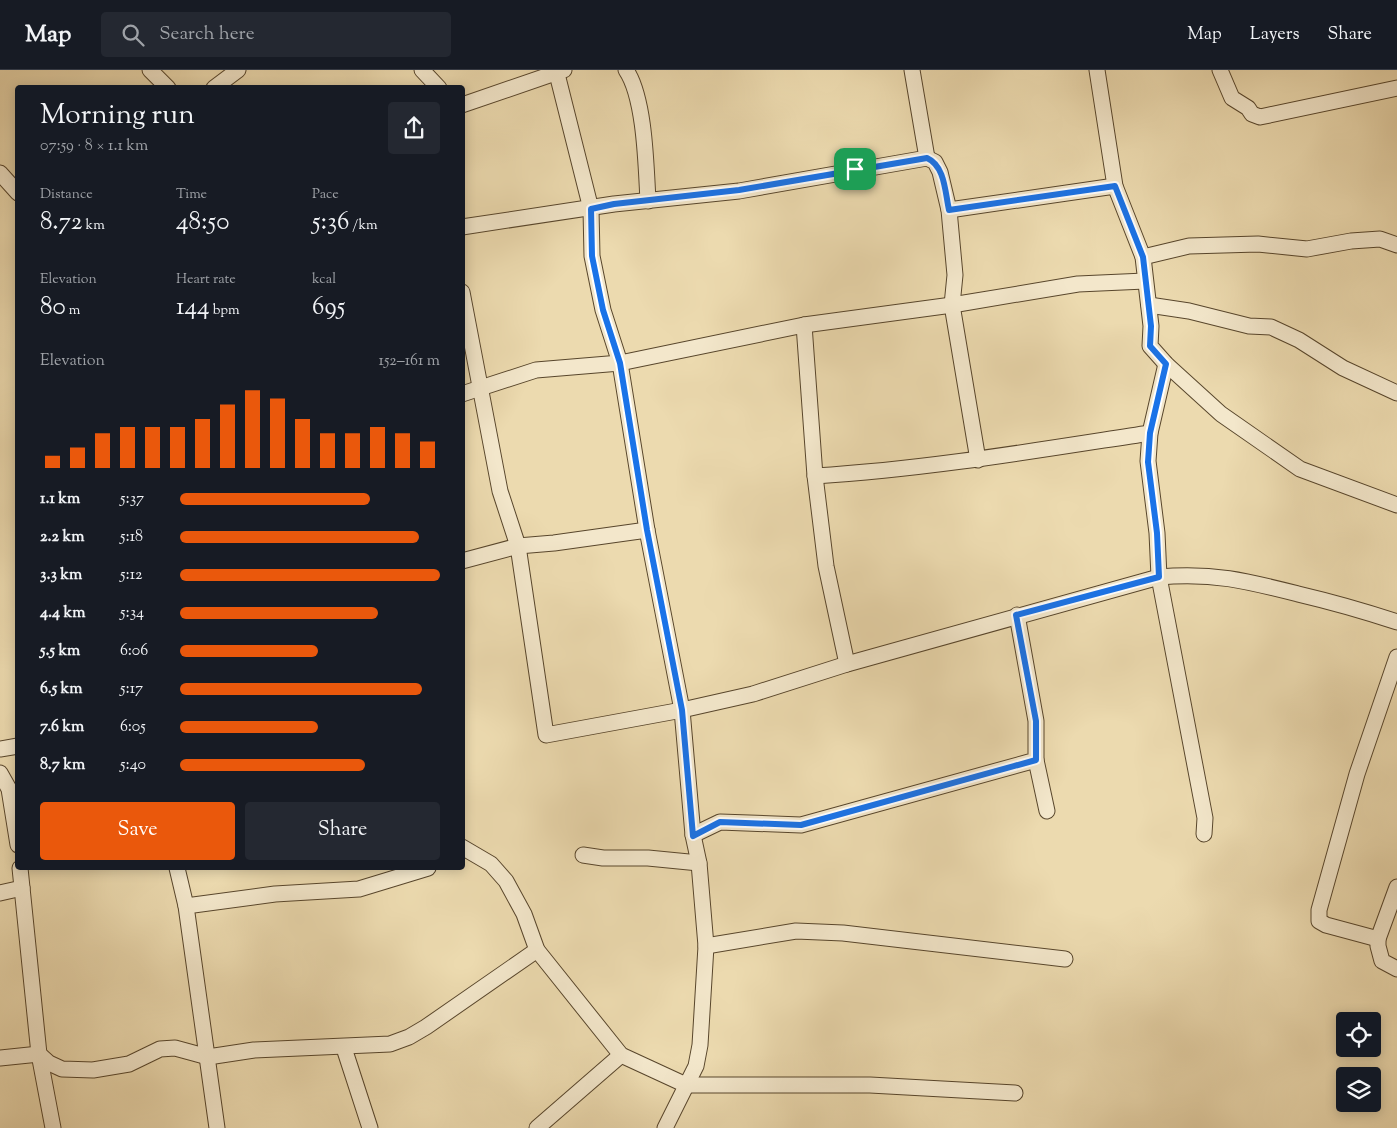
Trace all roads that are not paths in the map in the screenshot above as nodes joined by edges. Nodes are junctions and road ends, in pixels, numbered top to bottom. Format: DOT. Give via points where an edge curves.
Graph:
graph roads {
  1 [pos="150,70"];
  2 [pos="238,70"];
  3 [pos="422,70"];
  4 [pos="626,70"];
  5 [pos="912,70"];
  6 [pos="1097,70"];
  7 [pos="1220,70"];
  8 [pos="559,71"];
  9 [pos="165,85"];
  10 [pos="218,85"];
  11 [pos="436,85"];
  12 [pos="1397,88"];
  13 [pos="465,104"];
  14 [pos="927,158"];
  15 [pos="0,173"];
  16 [pos="1115,186"];
  17 [pos="15,190"];
  18 [pos="648,201"];
  19 [pos="591,209"];
  20 [pos="949,210"];
  21 [pos="465,227"];
  22 [pos="1397,245"];
  23 [pos="1143,257"];
  24 [pos="1145,281"];
  25 [pos="952,305"];
  26 [pos="1149,305"];
  27 [pos="465,308"];
  28 [pos="804,325"];
  29 [pos="620,363"];
  30 [pos="1166,364"];
  31 [pos="480,388"];
  32 [pos="465,393"];
  33 [pos="1397,393"];
  34 [pos="1150,433"];
  35 [pos="978,460"];
  36 [pos="815,476"];
  37 [pos="1397,505"];
  38 [pos="647,530"];
  39 [pos="518,546"];
  40 [pos="465,560"];
  41 [pos="1159,577"];
  42 [pos="1016,615"];
  43 [pos="1397,622"];
  44 [pos="1397,657"];
  45 [pos="847,664"];
  46 [pos="682,710"];
  47 [pos="15,746"];
  48 [pos="0,749"];
  49 [pos="1036,760"];
  50 [pos="0,773"];
  51 [pos="1047,811"];
  52 [pos="15,826"];
  53 [pos="1204,834"];
  54 [pos="693,836"];
  55 [pos="465,849"];
  56 [pos="583,855"];
  57 [pos="479,856"];
  58 [pos="465,858"];
  59 [pos="698,863"];
  60 [pos="20,870"];
  61 [pos="177,870"];
  62 [pos="421,870"];
  63 [pos="1397,887"];
  64 [pos="22,888"];
  65 [pos="0,893"];
  66 [pos="186,906"];
  67 [pos="1378,939"];
  68 [pos="706,946"];
  69 [pos="537,950"];
  70 [pos="1065,959"];
  71 [pos="1397,969"];
  72 [pos="344,1048"];
  73 [pos="39,1054"];
  74 [pos="621,1055"];
  75 [pos="208,1057"];
  76 [pos="0,1058"];
  77 [pos="686,1085"];
  78 [pos="1015,1093"];
  79 [pos="53,1128"];
  80 [pos="217,1128"];
  81 [pos="370,1128"];
  82 [pos="537,1128"];
  83 [pos="665,1128"];
  1 -- 9 [label="street"];
  2 -- 10 [label="street"];
  3 -- 11 [label="street"];
  4 -- 18 [label="street" via="632,78 640,110"];
  5 -- 14 [label="street"];
  6 -- 16 [label="street"];
  7 -- 12 [label="street" via="1232,98 1260,117"];
  8 -- 13 [label="street"];
  8 -- 19 [label="street"];
  14 -- 18 [label="street" via="739,190"];
  14 -- 20 [label="street" via="936,162"];
  15 -- 17 [label="street"];
  16 -- 20 [label="street"];
  16 -- 23 [label="street"];
  18 -- 19 [label="street"];
  19 -- 21 [label="street"];
  19 -- 29 [label="street" via="592,256 603,310"];
  20 -- 25 [label="street" via="954,275"];
  22 -- 23 [label="street" via="1380,239 1307,249 1258,244 1190,246"];
  23 -- 24 [label="street"];
  24 -- 25 [label="street" via="1078,284"];
  24 -- 26 [label="street"];
  25 -- 28 [label="street"];
  25 -- 35 [label="street"];
  26 -- 30 [label="street" via="1150,346"];
  26 -- 33 [label="street" via="1249,326 1271,327 1299,340 1343,368"];
  27 -- 31 [label="street"];
  28 -- 29 [label="street"];
  28 -- 36 [label="street"];
  29 -- 31 [label="street" via="536,370"];
  29 -- 38 [label="street"];
  30 -- 34 [label="street"];
  30 -- 37 [label="street" via="1221,414 1300,470"];
  31 -- 32 [label="street"];
  31 -- 39 [label="street" via="500,491"];
  34 -- 35 [label="street"];
  34 -- 41 [label="street" via="1148,462"];
  35 -- 36 [label="street" via="883,472"];
  36 -- 45 [label="street" via="826,566"];
  38 -- 39 [label="street"];
  38 -- 46 [label="street"];
  39 -- 40 [label="street"];
  39 -- 46 [label="street" via="546,735"];
  41 -- 42 [label="street"];
  41 -- 43 [label="street" via="1189,574 1241,579 1360,609"];
  41 -- 53 [label="street" via="1204,818"];
  42 -- 45 [label="street"];
  42 -- 49 [label="street" via="1036,721"];
  44 -- 67 [label="street" via="1357,774 1318,910 1319,921 1326,925"];
  45 -- 46 [label="street" via="753,694"];
  46 -- 54 [label="street"];
  47 -- 48 [label="street"];
  49 -- 51 [label="street"];
  49 -- 54 [label="street" via="801,825 720,822"];
  50 -- 52 [label="street" via="9,789"];
  54 -- 59 [label="street"];
  55 -- 57 [label="street"];
  56 -- 59 [label="street"];
  57 -- 58 [label="street"];
  57 -- 69 [label="street" via="491,864 516,896"];
  59 -- 68 [label="street"];
  60 -- 64 [label="street"];
  61 -- 66 [label="street"];
  62 -- 66 [label="street" via="359,889 275,894"];
  63 -- 67 [label="street"];
  64 -- 65 [label="street"];
  64 -- 73 [label="street"];
  66 -- 75 [label="street"];
  67 -- 71 [label="street" via="1382,961"];
  68 -- 70 [label="street" via="796,931 834,932"];
  68 -- 77 [label="street" via="700,1045 696,1066"];
  69 -- 72 [label="street" via="409,1037 390,1044"];
  69 -- 74 [label="street"];
  72 -- 75 [label="street" via="254,1050"];
  72 -- 81 [label="street"];
  73 -- 75 [label="street" via="62,1069 92,1070 129,1064 160,1049 176,1048"];
  73 -- 76 [label="street"];
  73 -- 79 [label="street"];
  74 -- 77 [label="street"];
  74 -- 82 [label="street"];
  75 -- 80 [label="street"];
  77 -- 78 [label="street" via="870,1085"];
  77 -- 83 [label="street"];
}
